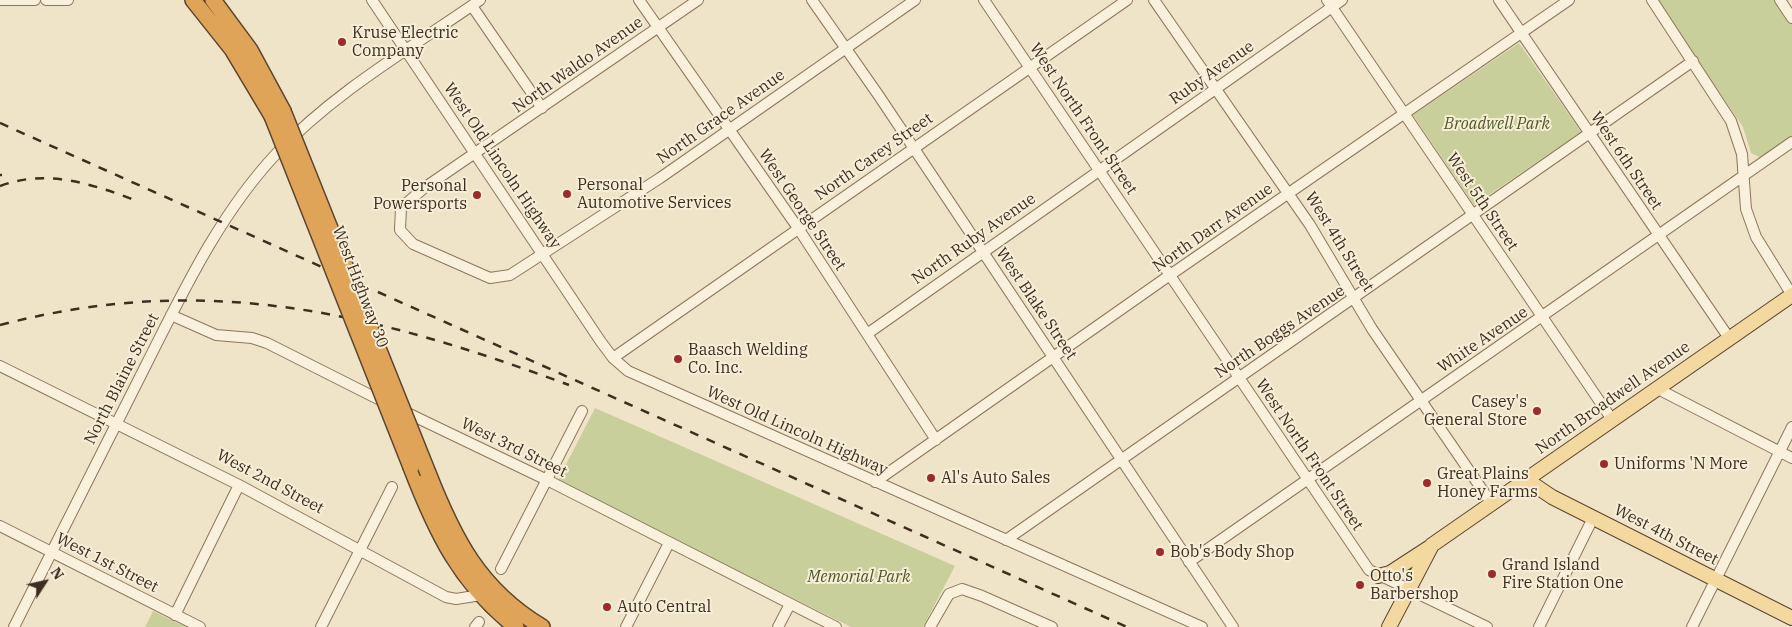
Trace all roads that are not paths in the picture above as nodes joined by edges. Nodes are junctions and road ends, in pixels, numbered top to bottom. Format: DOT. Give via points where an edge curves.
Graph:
graph roads {
  1 [pos="0,0"];
  2 [pos="35,0"];
  3 [pos="46,0"];
  4 [pos="68,0"];
  5 [pos="192,0"];
  6 [pos="213,0"];
  7 [pos="372,0"];
  8 [pos="639,0"];
  9 [pos="698,0"];
  10 [pos="812,0"];
  11 [pos="915,0"];
  12 [pos="984,0"];
  13 [pos="1127,0"];
  14 [pos="1154,0"];
  15 [pos="1342,0"];
  16 [pos="1499,0"];
  17 [pos="1569,0"];
  18 [pos="1652,0"];
  19 [pos="1780,0"];
  20 [pos="476,3"];
  21 [pos="1329,4"];
  22 [pos="1792,18"];
  23 [pos="658,28"];
  24 [pos="1522,33"];
  25 [pos="845,48"];
  26 [pos="406,51"];
  27 [pos="1694,61"];
  28 [pos="1030,68"];
  29 [pos="1214,89"];
  30 [pos="542,108"];
  31 [pos="277,113"];
  32 [pos="1404,114"];
  33 [pos="729,130"];
  34 [pos="1590,134"];
  35 [pos="1792,142"];
  36 [pos="914,148"];
  37 [pos="476,154"];
  38 [pos="1099,170"];
  39 [pos="1744,176"];
  40 [pos="1288,194"];
  41 [pos="1474,216"];
  42 [pos="798,228"];
  43 [pos="1659,236"];
  44 [pos="983,251"];
  45 [pos="543,255"];
  46 [pos="1170,275"];
  47 [pos="498,277"];
  48 [pos="1792,295"];
  49 [pos="1354,300"];
  50 [pos="172,315"];
  51 [pos="1542,318"];
  52 [pos="867,334"];
  53 [pos="1729,338"];
  54 [pos="1053,357"];
  55 [pos="614,358"];
  56 [pos="0,366"];
  57 [pos="1239,378"];
  58 [pos="1658,389"];
  59 [pos="1420,401"];
  60 [pos="582,411"];
  61 [pos="1613,421"];
  62 [pos="116,423"];
  63 [pos="1792,427"];
  64 [pos="936,440"];
  65 [pos="1781,453"];
  66 [pos="1792,458"];
  67 [pos="1122,460"];
  68 [pos="547,480"];
  69 [pos="1307,480"];
  70 [pos="1527,480"];
  71 [pos="875,482"];
  72 [pos="239,485"];
  73 [pos="392,486"];
  74 [pos="1492,504"];
  75 [pos="1593,518"];
  76 [pos="0,526"];
  77 [pos="1006,540"];
  78 [pos="669,543"];
  79 [pos="1432,545"];
  80 [pos="360,550"];
  81 [pos="52,552"];
  82 [pos="1189,562"];
  83 [pos="501,569"];
  84 [pos="1378,576"];
  85 [pos="1715,579"];
  86 [pos="1408,589"];
  87 [pos="487,591"];
  88 [pos="790,604"];
  89 [pos="175,615"];
  90 [pos="1792,618"];
  91 [pos="14,627"];
  92 [pos="200,627"];
  93 [pos="321,627"];
  94 [pos="516,627"];
  95 [pos="542,627"];
  96 [pos="626,627"];
  97 [pos="778,627"];
  98 [pos="836,627"];
  99 [pos="930,627"];
  100 [pos="1052,627"];
  101 [pos="1202,627"];
  102 [pos="1233,627"];
  103 [pos="1389,627"];
  104 [pos="1487,627"];
  105 [pos="1539,627"];
  106 [pos="1692,627"];
  1 -- 2 [label="street"];
  3 -- 4 [label="street"];
  5 -- 31 [label="highway, West Highway 30" via="232,49"];
  6 -- 31 [label="highway, West Highway 30" via="250,50"];
  7 -- 26 [label="street, West Old Lincoln Highway"];
  8 -- 23 [label="street, West George Street"];
  9 -- 23 [label="street, North Waldo Avenue"];
  10 -- 25 [label="street, West Blake Street"];
  11 -- 25 [label="street, North Grace Avenue"];
  12 -- 28 [label="street, West North Front Street"];
  13 -- 28 [label="street, North Carey Street"];
  14 -- 29 [label="street, West 4th Street"];
  15 -- 21 [label="street, Ruby Avenue"];
  16 -- 24 [label="street, West 6th Street"];
  17 -- 24 [label="street, North Darr Avenue"];
  18 -- 27 [label="street"];
  19 -- 22 [label="street"];
  20 -- 26 [label="street, North Blaine Street"];
  20 -- 30 [label="street"];
  21 -- 29 [label="street, Ruby Avenue"];
  21 -- 32 [label="street, West 5th Street"];
  23 -- 30 [label="street, North Waldo Avenue"];
  23 -- 33 [label="street, West George Street"];
  24 -- 32 [label="street, North Darr Avenue"];
  24 -- 34 [label="street, West 6th Street"];
  25 -- 33 [label="street, North Grace Avenue"];
  25 -- 36 [label="street, West Blake Street"];
  26 -- 37 [label="street, West Old Lincoln Highway"];
  26 -- 50 [label="street, North Blaine Street" via="304,127 254,179 222,223"];
  27 -- 34 [label="street, North Boggs Avenue"];
  27 -- 39 [label="street" via="1731,121 1742,154"];
  28 -- 36 [label="street, North Carey Street"];
  28 -- 38 [label="street, West North Front Street"];
  29 -- 38 [label="street, Ruby Avenue"];
  29 -- 40 [label="street, West 4th Street"];
  30 -- 37 [label="street, North Waldo Avenue"];
  31 -- 87 [label="highway, West Highway 30, bridge" via="428,474 457,540"];
  31 -- 87 [label="highway, West Highway 30, bridge" via="411,467 446,548"];
  32 -- 40 [label="street, North Darr Avenue"];
  32 -- 41 [label="street, West 5th Street"];
  33 -- 42 [label="street, West George Street"];
  33 -- 45 [label="street, North Grace Avenue"];
  34 -- 41 [label="street, North Boggs Avenue"];
  34 -- 43 [label="street, West 6th Street"];
  35 -- 39 [label="street, White Avenue"];
  36 -- 42 [label="street, North Carey Street"];
  36 -- 44 [label="street, West Blake Street"];
  37 -- 45 [label="street, West Old Lincoln Highway"];
  37 -- 47 [label="street, North Waldo Avenue" via="424,188 401,208 400,230 412,244 490,278"];
  38 -- 44 [label="street, North Ruby Avenue"];
  38 -- 46 [label="street, West North Front Street"];
  39 -- 43 [label="street, White Avenue"];
  39 -- 48 [label="street" via="1746,209 1756,237"];
  40 -- 46 [label="street, North Darr Avenue"];
  40 -- 49 [label="street, West 4th Street"];
  41 -- 49 [label="street, North Boggs Avenue"];
  41 -- 51 [label="street, West 5th Street"];
  42 -- 52 [label="street, West George Street"];
  42 -- 55 [label="street, North Carey Street"];
  43 -- 51 [label="street, White Avenue"];
  43 -- 53 [label="street, West 6th Street"];
  44 -- 52 [label="street, North Ruby Avenue"];
  44 -- 54 [label="street, West Blake Street"];
  45 -- 47 [label="street, North Grace Avenue" via="510,275"];
  45 -- 55 [label="street, West Old Lincoln Highway"];
  46 -- 54 [label="street, North Darr Avenue"];
  46 -- 57 [label="street, West North Front Street"];
  48 -- 53 [label="main road, North Broadwell Avenue"];
  49 -- 57 [label="street, North Boggs Avenue"];
  49 -- 59 [label="street, West 4th Street"];
  50 -- 62 [label="street, North Blaine Street"];
  50 -- 68 [label="street, West 3rd Street" via="216,335 252,338 267,343"];
  51 -- 59 [label="street, White Avenue"];
  51 -- 61 [label="street, West 5th Street"];
  52 -- 64 [label="street, West George Street"];
  53 -- 58 [label="main road, North Broadwell Avenue"];
  54 -- 64 [label="street, North Darr Avenue"];
  54 -- 67 [label="street, West Blake Street"];
  55 -- 71 [label="street, West Old Lincoln Highway" via="637,377"];
  56 -- 62 [label="street, West 2nd Street"];
  57 -- 67 [label="street, North Boggs Avenue"];
  57 -- 69 [label="street, West North Front Street"];
  58 -- 61 [label="main road, North Broadwell Avenue"];
  58 -- 65 [label="street"];
  59 -- 69 [label="street, White Avenue"];
  59 -- 74 [label="street, West 4th Street"];
  60 -- 68 [label="street"];
  61 -- 70 [label="main road, North Broadwell Avenue"];
  62 -- 72 [label="street, West 2nd Street"];
  62 -- 81 [label="street, North Blaine Street"];
  63 -- 65 [label="street"];
  64 -- 71 [label="street, North Darr Avenue"];
  65 -- 66 [label="street"];
  65 -- 85 [label="street"];
  67 -- 77 [label="street, North Boggs Avenue"];
  67 -- 82 [label="street, West Blake Street"];
  68 -- 78 [label="street, West 3rd Street"];
  68 -- 83 [label="street"];
  69 -- 82 [label="street, White Avenue"];
  69 -- 84 [label="street, West North Front Street" via="1370,570"];
  70 -- 74 [label="main road, North Broadwell Avenue"];
  70 -- 75 [label="main road, West 4th Street"];
  71 -- 77 [label="street, West Old Lincoln Highway"];
  72 -- 80 [label="street, West 2nd Street"];
  72 -- 89 [label="street"];
  73 -- 80 [label="street"];
  74 -- 79 [label="main road, North Broadwell Avenue"];
  75 -- 85 [label="main road, West 4th Street"];
  75 -- 105 [label="street"];
  76 -- 81 [label="street, West 1st Street"];
  77 -- 101 [label="street, West Old Lincoln Highway"];
  78 -- 88 [label="street, West 3rd Street"];
  78 -- 96 [label="street"];
  79 -- 84 [label="main road" via="1390,573"];
  79 -- 86 [label="main road, North Broadwell Avenue"];
  80 -- 87 [label="street, West 2nd Street" via="373,560 451,599"];
  80 -- 93 [label="street"];
  81 -- 89 [label="street, West 1st Street"];
  81 -- 91 [label="street, North Blaine Street"];
  82 -- 102 [label="street, West Blake Street"];
  84 -- 86 [label="street, West North Front Street"];
  85 -- 90 [label="main road, West 4th Street"];
  85 -- 106 [label="street"];
  86 -- 103 [label="main road, North Broadwell Avenue"];
  86 -- 104 [label="street, West North Front Street"];
  87 -- 94 [label="highway"];
  87 -- 95 [label="highway"];
  88 -- 97 [label="street"];
  88 -- 98 [label="street, West 3rd Street"];
  89 -- 92 [label="street, West 1st Street"];
  99 -- 100 [label="street" via="948,594 962,589"];
}
